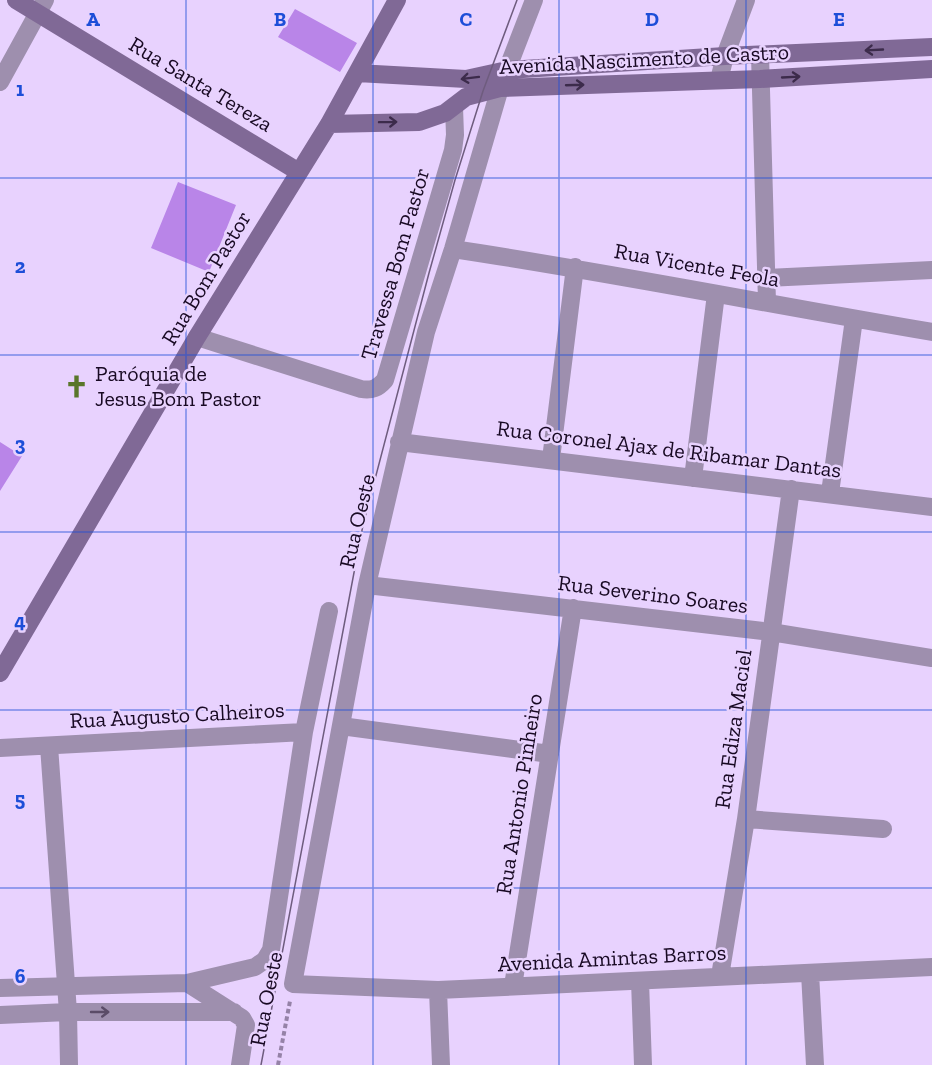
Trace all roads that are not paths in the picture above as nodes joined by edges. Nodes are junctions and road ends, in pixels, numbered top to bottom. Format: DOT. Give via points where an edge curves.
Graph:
graph roads {
  1 [pos="16,0"];
  2 [pos="397,0"];
  3 [pos="534,0"];
  4 [pos="746,0"];
  5 [pos="42,7"];
  6 [pos="932,47"];
  7 [pos="760,55"];
  8 [pos="725,56"];
  9 [pos="932,69"];
  10 [pos="507,70"];
  11 [pos="357,73"];
  12 [pos="760,79"];
  13 [pos="719,80"];
  14 [pos="0,82"];
  15 [pos="500,88"];
  16 [pos="454,107"];
  17 [pos="329,124"];
  18 [pos="299,172"];
  19 [pos="453,249"];
  20 [pos="575,267"];
  21 [pos="932,270"];
  22 [pos="767,278"];
  23 [pos="716,294"];
  24 [pos="767,302"];
  25 [pos="854,319"];
  26 [pos="932,332"];
  27 [pos="197,337"];
  28 [pos="399,442"];
  29 [pos="550,459"];
  30 [pos="693,478"];
  31 [pos="790,489"];
  32 [pos="830,493"];
  33 [pos="932,507"];
  34 [pos="367,585"];
  35 [pos="573,608"];
  36 [pos="329,610"];
  37 [pos="771,632"];
  38 [pos="932,658"];
  39 [pos="0,673"];
  40 [pos="341,726"];
  41 [pos="304,732"];
  42 [pos="49,746"];
  43 [pos="0,748"];
  44 [pos="550,754"];
  45 [pos="746,819"];
  46 [pos="883,829"];
  47 [pos="932,967"];
  48 [pos="810,973"];
  49 [pos="720,976"];
  50 [pos="640,981"];
  51 [pos="187,982"];
  52 [pos="293,984"];
  53 [pos="66,985"];
  54 [pos="513,987"];
  55 [pos="0,988"];
  56 [pos="438,990"];
  57 [pos="68,1012"];
  58 [pos="234,1012"];
  59 [pos="0,1015"];
  60 [pos="69,1065"];
  61 [pos="240,1065"];
  62 [pos="441,1065"];
  63 [pos="643,1065"];
  64 [pos="815,1065"];
  1 -- 5 [label="street, Rua Santa Tereza"];
  2 -- 11 [label="street, Rua Bom Pastor"];
  3 -- 10 [label="street, Rua Oeste"];
  4 -- 8 [label="street"];
  5 -- 14 [label="street"];
  5 -- 18 [label="street, Rua Santa Tereza"];
  6 -- 7 [label="street, Avenida Nascimento de Castro, one-way"];
  7 -- 8 [label="street, Avenida Nascimento de Castro"];
  7 -- 12 [label="street"];
  8 -- 10 [label="street, Avenida Nascimento de Castro"];
  8 -- 13 [label="street"];
  12 -- 9 [label="street, Avenida Nascimento de Castro, one-way"];
  10 -- 11 [label="street, Avenida Nascimento de Castro, one-way" via="466,79"];
  10 -- 15 [label="street, Rua Oeste"];
  11 -- 17 [label="street, Rua Bom Pastor"];
  12 -- 13 [label="street, Avenida Nascimento de Castro"];
  12 -- 22 [label="street"];
  15 -- 13 [label="street, Avenida Nascimento de Castro, one-way"];
  15 -- 16 [label="street, Avenida Nascimento de Castro" via="466,97"];
  15 -- 19 [label="street, Rua Oeste"];
  17 -- 16 [label="street, Avenida Nascimento de Castro, one-way" via="419,122"];
  16 -- 27 [label="street, Travessa Bom Pastor" via="453,150 385,380 378,387 362,389"];
  17 -- 18 [label="street, Rua Bom Pastor"];
  18 -- 27 [label="street, Rua Bom Pastor"];
  19 -- 20 [label="street, Rua Vicente Feola"];
  19 -- 28 [label="street, Rua Oeste" via="426,332"];
  20 -- 23 [label="street, Rua Vicente Feola"];
  20 -- 29 [label="street"];
  21 -- 22 [label="street"];
  22 -- 24 [label="street"];
  23 -- 24 [label="street, Rua Vicente Feola"];
  23 -- 30 [label="street"];
  24 -- 25 [label="street, Rua Vicente Feola"];
  25 -- 26 [label="street, Rua Vicente Feola"];
  25 -- 32 [label="street"];
  27 -- 39 [label="street, Rua Bom Pastor"];
  28 -- 29 [label="street, Rua Coronel Ajax de Ribamar Dantas"];
  28 -- 34 [label="street, Rua Oeste"];
  29 -- 30 [label="street, Rua Coronel Ajax de Ribamar Dantas"];
  30 -- 31 [label="street, Rua Coronel Ajax de Ribamar Dantas"];
  31 -- 32 [label="street, Rua Coronel Ajax de Ribamar Dantas"];
  31 -- 37 [label="street, Rua Ediza Maciel"];
  32 -- 33 [label="street, Rua Coronel Ajax de Ribamar Dantas"];
  34 -- 35 [label="street, Rua Severino Soares"];
  34 -- 40 [label="street, Rua Oeste"];
  35 -- 37 [label="street, Rua Severino Soares"];
  35 -- 44 [label="street, Rua Antonio Pinheiro"];
  36 -- 41 [label="street, Rua Augusto Calheiros"];
  37 -- 38 [label="street, Rua Severino Soares"];
  37 -- 45 [label="street, Rua Ediza Maciel"];
  40 -- 44 [label="street"];
  40 -- 52 [label="street, Rua Oeste"];
  41 -- 42 [label="street, Rua Augusto Calheiros"];
  41 -- 51 [label="street" via="271,950 255,968"];
  42 -- 43 [label="street, Rua Augusto Calheiros"];
  42 -- 53 [label="street"];
  44 -- 54 [label="street, Rua Antonio Pinheiro"];
  45 -- 46 [label="street"];
  45 -- 49 [label="street, Rua Ediza Maciel"];
  47 -- 48 [label="street, Avenida Amintas Barros"];
  48 -- 49 [label="street, Avenida Amintas Barros"];
  48 -- 64 [label="street"];
  49 -- 50 [label="street, Avenida Amintas Barros"];
  50 -- 54 [label="street, Avenida Amintas Barros"];
  50 -- 63 [label="street"];
  51 -- 53 [label="street"];
  51 -- 58 [label="street"];
  52 -- 56 [label="street, Avenida Amintas Barros"];
  53 -- 55 [label="street"];
  53 -- 57 [label="street"];
  54 -- 56 [label="street, Avenida Amintas Barros"];
  56 -- 62 [label="street"];
  57 -- 58 [label="street, one-way"];
  57 -- 59 [label="street"];
  57 -- 60 [label="street"];
  58 -- 61 [label="street" via="246,1025"];
}
